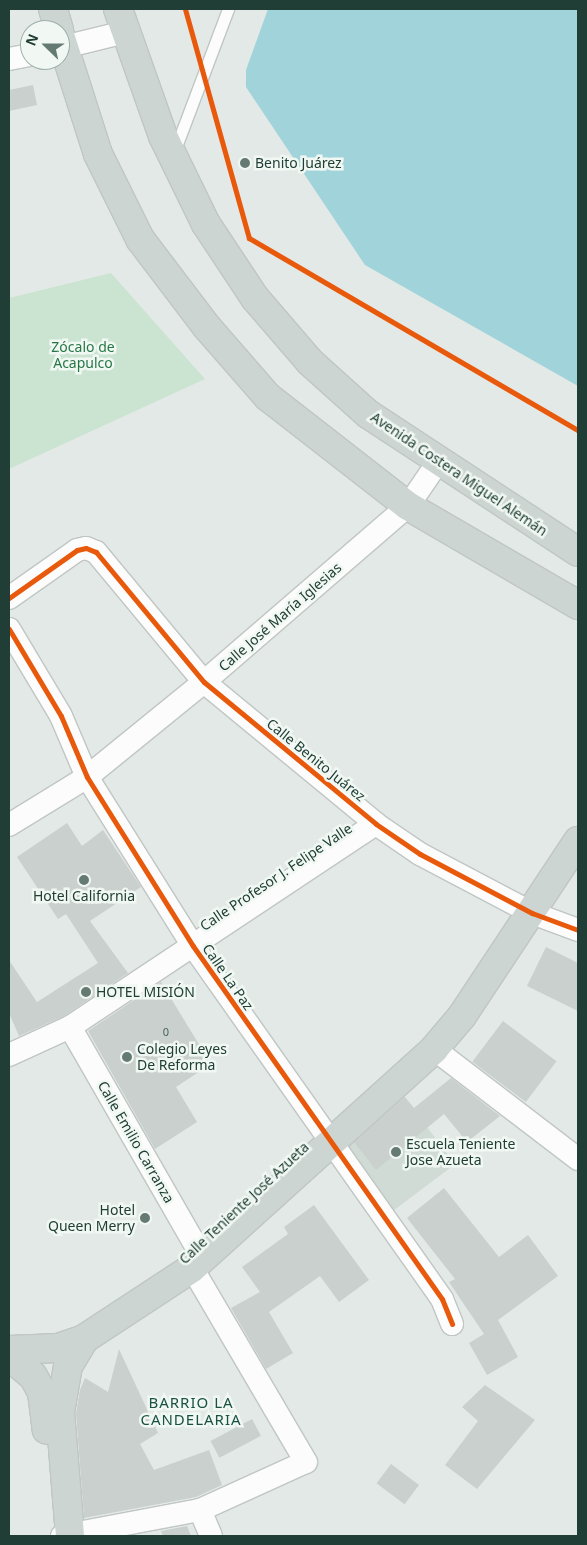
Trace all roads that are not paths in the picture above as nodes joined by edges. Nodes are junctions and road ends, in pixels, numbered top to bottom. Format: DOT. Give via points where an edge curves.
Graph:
graph roads {
  1 [pos="228,9"];
  2 [pos="122,20"];
  3 [pos="70,37"];
  4 [pos="70,68"];
  5 [pos="173,156"];
  6 [pos="438,462"];
  7 [pos="408,506"];
  8 [pos="578,552"];
  9 [pos="9,598"];
  10 [pos="578,606"];
  11 [pos="9,629"];
  12 [pos="204,682"];
  13 [pos="87,777"];
  14 [pos="376,824"];
  15 [pos="9,825"];
  16 [pos="578,841"];
  17 [pos="532,913"];
  18 [pos="575,925"];
  19 [pos="193,946"];
  20 [pos="70,1026"];
  21 [pos="434,1049"];
  22 [pos="9,1055"];
  23 [pos="328,1141"];
  24 [pos="578,1159"];
  25 [pos="198,1263"];
  26 [pos="452,1324"];
  27 [pos="84,1339"];
  28 [pos="9,1350"];
  29 [pos="9,1356"];
  30 [pos="53,1412"];
  31 [pos="200,1510"];
  32 [pos="63,1536"];
  33 [pos="211,1536"];
  1 -- 5 [label="lane"];
  2 -- 3 [label="street"];
  2 -- 5 [label="main road, Avenida Costera Miguel Alemán"];
  4 -- 7 [label="main road" via="98,154 140,239 206,326 268,397"];
  5 -- 6 [label="main road, Avenida Costera Miguel Alemán" via="206,224 250,290 310,362 368,414"];
  6 -- 7 [label="street, Calle José María Iglesias"];
  6 -- 8 [label="main road, Avenida Costera Miguel Alemán"];
  7 -- 10 [label="main road"];
  7 -- 12 [label="street, Calle José María Iglesias"];
  9 -- 12 [label="street, Calle Benito Juárez" via="86,548 96,552"];
  11 -- 13 [label="street, Calle La Paz" via="61,716"];
  12 -- 13 [label="street, Calle José María Iglesias"];
  12 -- 14 [label="street, Calle Benito Juárez"];
  13 -- 15 [label="street, Calle José María Iglesias"];
  13 -- 19 [label="street, Calle La Paz"];
  14 -- 17 [label="street, Calle Benito Juárez" via="420,854"];
  14 -- 19 [label="street, Calle Profesor J. Felipe Valle"];
  16 -- 17 [label="main road, Calle Teniente José Azueta"];
  17 -- 18 [label="street, Calle Benito Juárez"];
  17 -- 21 [label="main road, Calle Teniente José Azueta" via="462,1016"];
  19 -- 20 [label="street, Calle Profesor J. Felipe Valle"];
  19 -- 23 [label="street, Calle La Paz"];
  20 -- 22 [label="street, Calle Profesor J. Felipe Valle"];
  20 -- 25 [label="street, Calle Emilio Carranza"];
  21 -- 23 [label="main road, Calle Teniente José Azueta"];
  21 -- 24 [label="street"];
  23 -- 25 [label="main road, Calle Teniente José Azueta"];
  23 -- 26 [label="street, Calle La Paz" via="442,1299"];
  25 -- 27 [label="main road, Calle Teniente José Azueta"];
  25 -- 31 [label="street, Calle Emilio Carranza" via="306,1462"];
  27 -- 28 [label="main road, Calle Teniente José Azueta" via="58,1348"];
  27 -- 30 [label="main road" via="68,1366"];
  29 -- 30 [label="main road" via="33,1376"];
  30 -- 32 [label="main road"];
  31 -- 32 [label="street"];
  31 -- 33 [label="street"];
}
